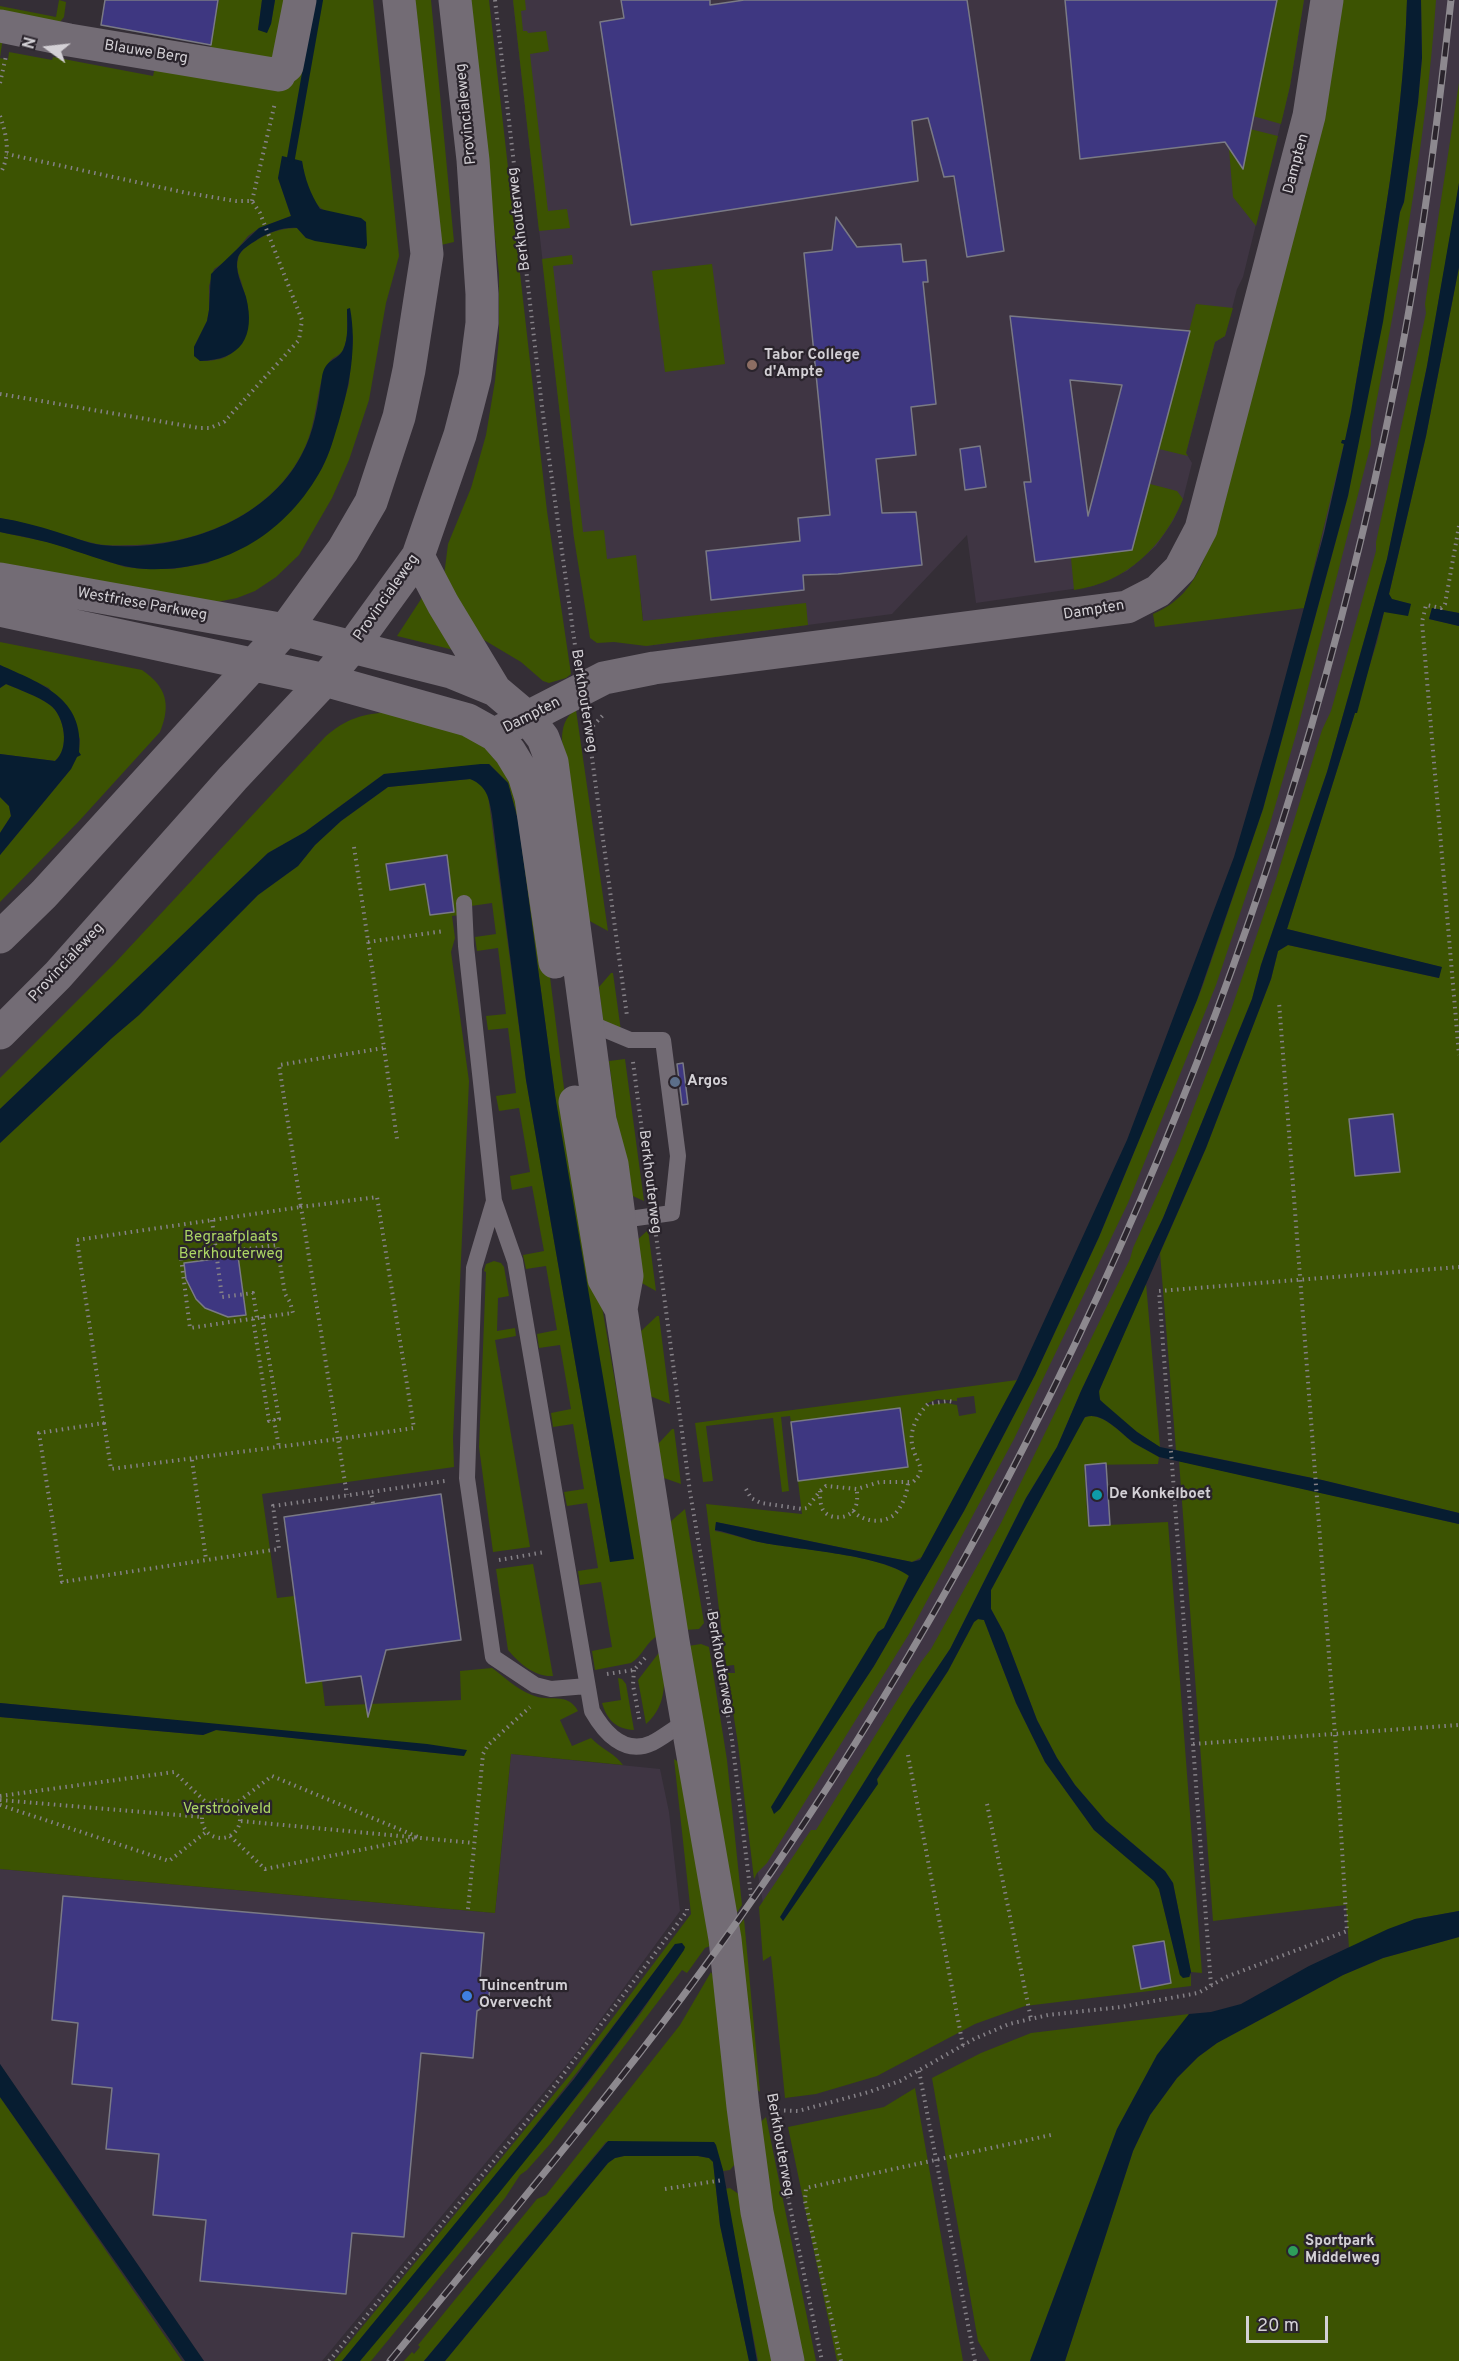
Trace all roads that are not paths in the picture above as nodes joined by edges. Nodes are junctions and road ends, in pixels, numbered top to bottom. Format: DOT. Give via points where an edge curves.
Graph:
graph roads {
  1 [pos="300,0"];
  2 [pos="399,0"];
  3 [pos="455,0"];
  4 [pos="1327,0"];
  5 [pos="0,26"];
  6 [pos="418,556"];
  7 [pos="0,579"];
  8 [pos="0,610"];
  9 [pos="285,630"];
  10 [pos="352,647"];
  11 [pos="253,665"];
  12 [pos="325,680"];
  13 [pos="495,690"];
  14 [pos="527,717"];
  15 [pos="495,735"];
  16 [pos="464,903"];
  17 [pos="0,938"];
  18 [pos="587,1022"];
  19 [pos="0,1033"];
  20 [pos="494,1201"];
  21 [pos="608,1222"];
  22 [pos="587,1686"];
  23 [pos="688,1721"];
  24 [pos="788,2361"];
  1 -- 5 [label="main road, Blauwe Berg" via="287,66 279,75"];
  2 -- 9 [label="main road" via="426,254 409,370 399,417 370,502 343,550"];
  3 -- 6 [label="main road, Provincialeweg" via="473,160 482,323 475,377 460,435"];
  4 -- 14 [label="main road, Dampten" via="1309,116 1201,529 1180,569 1158,591 1126,607 654,668 604,678"];
  6 -- 10 [label="main road, Provincialeweg"];
  6 -- 13 [label="main road"];
  7 -- 9 [label="main road, Westfriese Parkweg"];
  8 -- 11 [label="main road"];
  9 -- 10 [label="main road, Westfriese Parkweg"];
  9 -- 11 [label="main road"];
  10 -- 12 [label="main road, Provincialeweg"];
  10 -- 13 [label="main road, Berkhouterweg" via="451,672"];
  11 -- 12 [label="main road, Berkhouterweg"];
  11 -- 17 [label="main road"];
  12 -- 15 [label="main road, Berkhouterweg" via="468,720"];
  12 -- 19 [label="main road, Provincialeweg" via="58,975"];
  13 -- 14 [label="main road, Berkhouterweg"];
  14 -- 15 [label="main road, Dampten"];
  14 -- 18 [label="main road, Berkhouterweg" via="543,738 552,762"];
  15 -- 21 [label="main road, Berkhouterweg" via="524,775 531,798 572,1087"];
  16 -- 20 [label="lane"];
  18 -- 21 [label="main road, Berkhouterweg" via="600,1119 612,1164"];
  18 -- 21 [label="lane" via="630,1040 663,1040 678,1156 672,1213"];
  20 -- 22 [label="lane" via="515,1261"];
  20 -- 22 [label="lane" via="474,1268 467,1478 493,1657 535,1685 551,1689"];
  21 -- 23 [label="main road, Berkhouterweg" via="627,1275 621,1309"];
  22 -- 23 [label="lane" via="592,1711 610,1736 621,1743 647,1745"];
  23 -- 24 [label="main road, Berkhouterweg" via="725,1939 764,2110 752,2175"];
}
